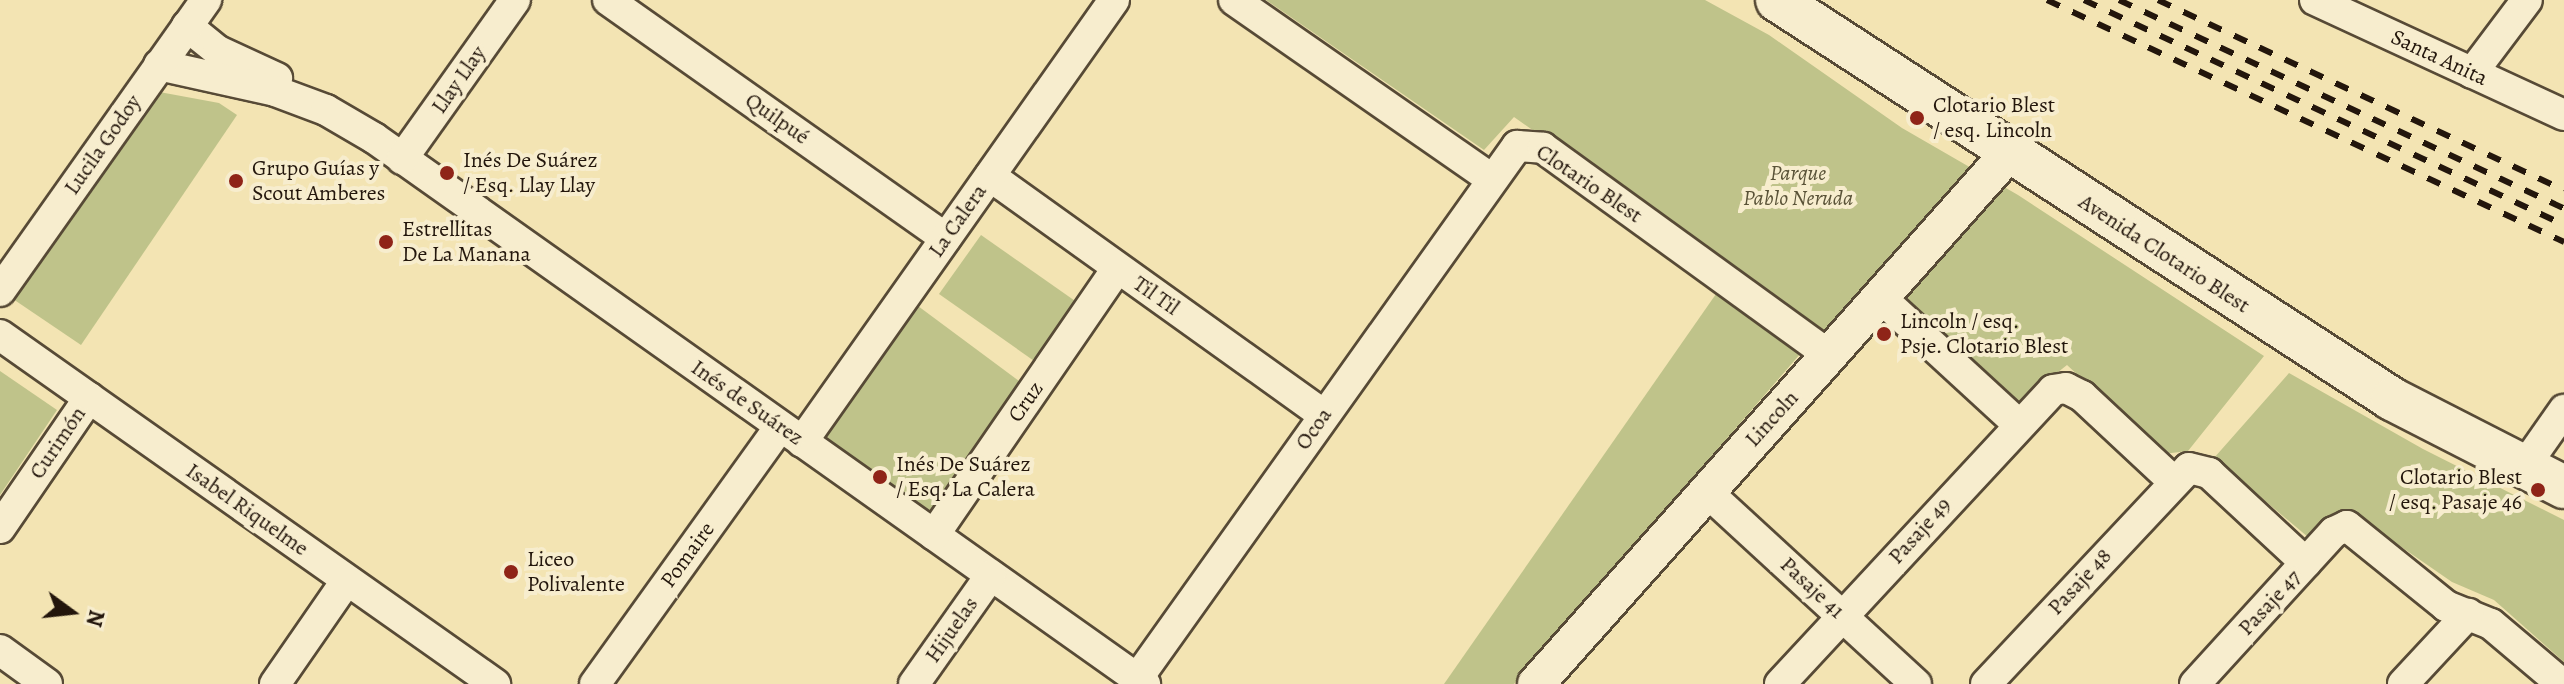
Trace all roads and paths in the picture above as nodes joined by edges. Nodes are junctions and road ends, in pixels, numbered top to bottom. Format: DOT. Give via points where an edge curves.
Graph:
graph roads {
  1 [pos="206,0"];
  2 [pos="515,0"];
  3 [pos="608,0"];
  4 [pos="1234,0"];
  5 [pos="1777,0"];
  6 [pos="2315,0"];
  7 [pos="2527,0"];
  8 [pos="1103,4"];
  9 [pos="187,26"];
  10 [pos="159,65"];
  11 [pos="2472,73"];
  12 [pos="2564,115"];
  13 [pos="349,123"];
  14 [pos="2008,154"];
  15 [pos="402,159"];
  16 [pos="990,176"];
  17 [pos="1490,178"];
  18 [pos="946,238"];
  19 [pos="1117,269"];
  20 [pos="0,291"];
  21 [pos="1880,297"];
  22 [pos="0,335"];
  23 [pos="1829,355"];
  24 [pos="89,398"];
  25 [pos="2564,410"];
  26 [pos="1324,415"];
  27 [pos="2018,424"];
  28 [pos="791,434"];
  29 [pos="2524,467"];
  30 [pos="2173,481"];
  31 [pos="2564,487"];
  32 [pos="1707,492"];
  33 [pos="0,528"];
  34 [pos="934,535"];
  35 [pos="2306,563"];
  36 [pos="991,575"];
  37 [pos="347,580"];
  38 [pos="2468,614"];
  39 [pos="1842,616"];
  40 [pos="0,650"];
  41 [pos="1141,681"];
  42 [pos="47,684"];
  43 [pos="275,684"];
  44 [pos="495,684"];
  45 [pos="595,684"];
  46 [pos="914,684"];
  47 [pos="1536,684"];
  48 [pos="1780,684"];
  49 [pos="1916,684"];
  50 [pos="1986,684"];
  51 [pos="2195,684"];
  52 [pos="2403,684"];
  53 [pos="2562,684"];
  1 -- 9 [label="street, Lucila Godoy"];
  2 -- 15 [label="street, Llay Llay"];
  3 -- 18 [label="street, Quilpué"];
  4 -- 17 [label="street"];
  5 -- 14 [label="main road, Avenida Clotario Blest"];
  6 -- 11 [label="street, Santa Anita"];
  7 -- 11 [label="street"];
  8 -- 16 [label="street, La Calera"];
  9 -- 10 [label="street, Lucila Godoy"];
  9 -- 13 [label="street, Inés de Suárez" via="218,51 313,95"];
  10 -- 13 [label="street, Inés de Suárez" via="275,91"];
  10 -- 20 [label="street, Lucila Godoy"];
  11 -- 12 [label="street, Santa Anita"];
  13 -- 15 [label="street, Inés de Suárez"];
  14 -- 21 [label="street, Lincoln"];
  14 -- 29 [label="main road, Avenida Clotario Blest" via="2392,399"];
  15 -- 28 [label="street, Inés de Suárez"];
  16 -- 18 [label="street, La Calera"];
  16 -- 19 [label="street, Til Til"];
  17 -- 23 [label="street, Clotario Blest" via="1517,146 1543,148"];
  17 -- 26 [label="street, Ocoa"];
  18 -- 28 [label="street, La Calera"];
  19 -- 26 [label="street, Til Til"];
  19 -- 34 [label="street, Cruz"];
  21 -- 23 [label="street, Lincoln"];
  21 -- 27 [label="street"];
  22 -- 24 [label="street, Isabel Riquelme"];
  23 -- 32 [label="street, Lincoln"];
  24 -- 33 [label="street, Curimón"];
  24 -- 37 [label="street, Isabel Riquelme"];
  25 -- 29 [label="street"];
  26 -- 41 [label="street, Ocoa"];
  27 -- 30 [label="street, Pasaje 49" via="2047,394 2066,388 2082,396"];
  27 -- 39 [label="street, Pasaje 49"];
  28 -- 34 [label="street, Inés de Suárez"];
  28 -- 45 [label="street, Pomaire"];
  29 -- 31 [label="main road, Avenida Clotario Blest"];
  30 -- 35 [label="street" via="2189,468 2202,468"];
  30 -- 50 [label="street, Pasaje 48"];
  32 -- 39 [label="street, Pasaje 41"];
  32 -- 47 [label="street, Lincoln"];
  34 -- 36 [label="street, Inés de Suárez"];
  35 -- 38 [label="street, Pasaje 47" via="2334,532 2347,526 2437,600"];
  35 -- 51 [label="street, Pasaje 47"];
  36 -- 41 [label="street, Inés de Suárez"];
  36 -- 46 [label="street, Hijuelas"];
  37 -- 43 [label="street"];
  37 -- 44 [label="street, Isabel Riquelme"];
  38 -- 52 [label="street"];
  38 -- 53 [label="street" via="2491,624"];
  39 -- 48 [label="street, Pasaje 49"];
  39 -- 49 [label="street, Pasaje 41"];
  40 -- 42 [label="street"];
}
